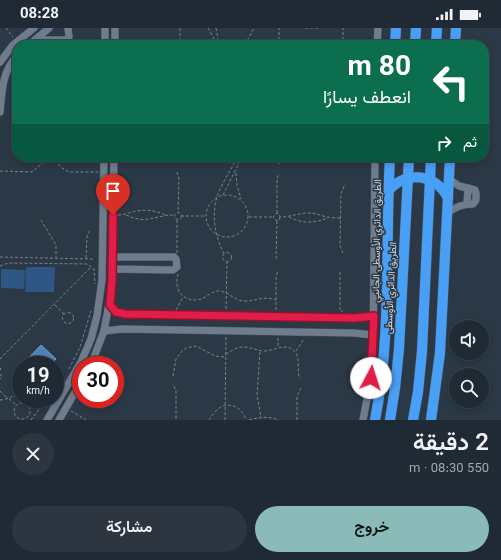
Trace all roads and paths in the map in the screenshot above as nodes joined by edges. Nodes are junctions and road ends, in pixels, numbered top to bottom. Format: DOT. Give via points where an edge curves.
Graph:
graph roads {
  1 [pos="6,28"];
  2 [pos="34,28"];
  3 [pos="49,28"];
  4 [pos="68,28"];
  5 [pos="105,28"];
  6 [pos="115,28"];
  7 [pos="180,28"];
  8 [pos="208,28"];
  9 [pos="216,28"];
  10 [pos="254,28"];
  11 [pos="279,28"];
  12 [pos="305,28"];
  13 [pos="320,28"];
  14 [pos="343,28"];
  15 [pos="378,28"];
  16 [pos="396,28"];
  17 [pos="416,28"];
  18 [pos="437,28"];
  19 [pos="456,28"];
  20 [pos="16,40"];
  21 [pos="20,40"];
  22 [pos="35,40"];
  23 [pos="66,40"];
  24 [pos="105,40"];
  25 [pos="115,40"];
  26 [pos="180,40"];
  27 [pos="215,40"];
  28 [pos="218,40"];
  29 [pos="246,40"];
  30 [pos="279,40"];
  31 [pos="343,40"];
  32 [pos="377,40"];
  33 [pos="395,40"];
  34 [pos="415,40"];
  35 [pos="436,40"];
  36 [pos="455,40"];
  37 [pos="12,47"];
  38 [pos="0,62"];
  39 [pos="12,64"];
  40 [pos="1,89"];
  41 [pos="0,112"];
  42 [pos="44,162"];
  43 [pos="55,162"];
  44 [pos="104,162"];
  45 [pos="114,162"];
  46 [pos="234,162"];
  47 [pos="240,162"];
  48 [pos="376,162"];
  49 [pos="390,162"];
  50 [pos="409,162"];
  51 [pos="431,162"];
  52 [pos="450,162"];
  53 [pos="236,171"];
  54 [pos="0,172"];
  55 [pos="103,172"];
  56 [pos="177,172"];
  57 [pos="279,173"];
  58 [pos="407,178"];
  59 [pos="449,179"];
  60 [pos="430,180"];
  61 [pos="345,184"];
  62 [pos="389,190"];
  63 [pos="223,195"];
  64 [pos="216,198"];
  65 [pos="448,198"];
  66 [pos="241,200"];
  67 [pos="178,212"];
  68 [pos="277,213"];
  69 [pos="447,214"];
  70 [pos="166,215"];
  71 [pos="174,216"];
  72 [pos="181,216"];
  73 [pos="206,216"];
  74 [pos="249,217"];
  75 [pos="273,217"];
  76 [pos="280,217"];
  77 [pos="289,217"];
  78 [pos="328,218"];
  79 [pos="340,218"];
  80 [pos="178,219"];
  81 [pos="41,220"];
  82 [pos="277,221"];
  83 [pos="90,230"];
  84 [pos="216,234"];
  85 [pos="343,253"];
  86 [pos="224,254"];
  87 [pos="113,256"];
  88 [pos="0,257"];
  89 [pos="56,258"];
  90 [pos="86,258"];
  91 [pos="102,259"];
  92 [pos="176,259"];
  93 [pos="278,260"];
  94 [pos="227,262"];
  95 [pos="0,266"];
  96 [pos="92,266"];
  97 [pos="176,268"];
  98 [pos="112,269"];
  99 [pos="278,270"];
  100 [pos="340,272"];
  101 [pos="95,288"];
  102 [pos="226,292"];
  103 [pos="184,296"];
  104 [pos="276,300"];
  105 [pos="54,304"];
  106 [pos="110,305"];
  107 [pos="91,311"];
  108 [pos="344,311"];
  109 [pos="64,314"];
  110 [pos="175,315"];
  111 [pos="226,316"];
  112 [pos="259,316"];
  113 [pos="276,316"];
  114 [pos="374,316"];
  115 [pos="104,331"];
  116 [pos="226,331"];
  117 [pos="258,331"];
  118 [pos="279,332"];
  119 [pos="307,332"];
  120 [pos="373,335"];
  121 [pos="278,347"];
  122 [pos="260,351"];
  123 [pos="295,352"];
  124 [pos="226,354"];
  125 [pos="94,356"];
  126 [pos="226,357"];
  127 [pos="0,359"];
  128 [pos="0,374"];
  129 [pos="67,374"];
  130 [pos="173,376"];
  131 [pos="0,379"];
  132 [pos="300,379"];
  133 [pos="174,386"];
  134 [pos="300,388"];
  135 [pos="0,391"];
  136 [pos="12,396"];
  137 [pos="72,397"];
  138 [pos="0,400"];
  139 [pos="12,401"];
  140 [pos="225,405"];
  141 [pos="66,407"];
  142 [pos="15,408"];
  143 [pos="30,408"];
  144 [pos="39,408"];
  145 [pos="261,417"];
  146 [pos="19,419"];
  147 [pos="31,420"];
  148 [pos="47,420"];
  149 [pos="58,420"];
  150 [pos="86,420"];
  151 [pos="176,420"];
  152 [pos="209,420"];
  153 [pos="225,420"];
  154 [pos="246,420"];
  155 [pos="249,420"];
  156 [pos="279,420"];
  157 [pos="297,420"];
  158 [pos="363,420"];
  159 [pos="375,420"];
  160 [pos="390,420"];
  161 [pos="413,420"];
  162 [pos="431,420"];
  1 -- 20 [label="path"];
  2 -- 21 [label="street"];
  3 -- 22 [label="street"];
  4 -- 23 [label="street" via="69,38"];
  5 -- 24 [label="street"];
  6 -- 25 [label="street"];
  7 -- 26 [label="path"];
  8 -- 27 [label="path"];
  9 -- 28 [label="path"];
  10 -- 29 [label="path"];
  11 -- 30 [label="path"];
  12 -- 13 [label="path"];
  14 -- 31 [label="path"];
  15 -- 32 [label="street"];
  16 -- 33 [label="highway"];
  17 -- 34 [label="highway"];
  18 -- 35 [label="highway"];
  19 -- 36 [label="highway"];
  37 -- 38 [label="street"];
  39 -- 40 [label="street"];
  40 -- 41 [label="street"];
  42 -- 54 [label="path" via="32,172"];
  43 -- 55 [label="path" via="69,172"];
  44 -- 55 [label="street"];
  45 -- 87 [label="street"];
  46 -- 64 [label="path"];
  47 -- 53 [label="path"];
  48 -- 114 [label="street"];
  49 -- 62 [label="highway, الطريق الدائري الأوسطى الجانبي"];
  50 -- 58 [label="highway, الطريق الدائري الأوسطى"];
  51 -- 60 [label="highway"];
  52 -- 59 [label="highway"];
  53 -- 63 [label="path"];
  53 -- 66 [label="path"];
  55 -- 91 [label="street"];
  56 -- 67 [label="path"];
  57 -- 68 [label="path"];
  58 -- 60 [label="highway" via="421,177"];
  58 -- 62 [label="highway" via="397,182"];
  58 -- 160 [label="highway, الطريق الدائري الأوسطى" via="399,349"];
  59 -- 65 [label="highway"];
  59 -- 69 [label="street" via="459,186 476,191 476,200 473,204 456,207"];
  60 -- 65 [label="highway" via="440,187"];
  60 -- 161 [label="highway" via="422,351"];
  61 -- 79 [label="path" via="341,194"];
  62 -- 159 [label="highway, الطريق الدائري الأوسطى الجانبي" via="385,348"];
  63 -- 64 [label="path"];
  63 -- 66 [label="path" via="232,195"];
  64 -- 73 [label="path" via="209,205"];
  64 -- 84 [label="path"];
  65 -- 69 [label="highway"];
  66 -- 74 [label="path"];
  67 -- 71 [label="path"];
  67 -- 72 [label="path"];
  68 -- 75 [label="path"];
  68 -- 76 [label="path"];
  69 -- 162 [label="highway" via="440,353"];
  70 -- 70 [label="path" via="152,220 138,220 125,215 145,210"];
  70 -- 71 [label="path"];
  71 -- 80 [label="path"];
  72 -- 73 [label="path"];
  72 -- 80 [label="path"];
  73 -- 84 [label="path" via="208,226"];
  74 -- 75 [label="path"];
  74 -- 84 [label="path" via="240,233 228,237"];
  75 -- 82 [label="path"];
  76 -- 77 [label="path"];
  76 -- 82 [label="path"];
  77 -- 78 [label="path" via="308,213"];
  77 -- 78 [label="path" via="308,222"];
  78 -- 79 [label="path"];
  79 -- 85 [label="path" via="340,248"];
  80 -- 92 [label="path"];
  81 -- 89 [label="path" via="56,247"];
  82 -- 93 [label="path"];
  83 -- 90 [label="path" via="87,236"];
  84 -- 86 [label="path"];
  86 -- 94 [label="path" via="223,260"];
  86 -- 94 [label="path" via="230,255"];
  87 -- 92 [label="street"];
  87 -- 98 [label="street"];
  88 -- 89 [label="path"];
  89 -- 90 [label="path"];
  90 -- 91 [label="path"];
  91 -- 148 [label="street" via="100,303 90,339 78,367"];
  92 -- 97 [label="street"];
  94 -- 102 [label="path"];
  95 -- 96 [label="path" via="8,263"];
  96 -- 101 [label="path" via="95,272"];
  96 -- 105 [label="path"];
  97 -- 98 [label="street"];
  97 -- 103 [label="path" via="178,289"];
  98 -- 106 [label="street"];
  99 -- 104 [label="path"];
  100 -- 108 [label="path" via="340,311"];
  102 -- 103 [label="path" via="216,291 196,300"];
  102 -- 104 [label="path" via="242,300 265,297"];
  102 -- 111 [label="path"];
  103 -- 110 [label="path"];
  104 -- 113 [label="path"];
  105 -- 109 [label="path"];
  105 -- 127 [label="path"];
  106 -- 110 [label="street" via="120,314"];
  106 -- 115 [label="street"];
  107 -- 129 [label="path" via="80,347"];
  109 -- 109 [label="path" via="65,322 73,321 72,314"];
  110 -- 111 [label="street"];
  111 -- 112 [label="street"];
  111 -- 116 [label="street" via="230,321"];
  112 -- 113 [label="street"];
  112 -- 117 [label="street" via="254,322"];
  113 -- 114 [label="street"];
  114 -- 120 [label="street"];
  115 -- 116 [label="street"];
  115 -- 125 [label="street"];
  116 -- 117 [label="street"];
  116 -- 124 [label="path"];
  117 -- 118 [label="street"];
  118 -- 119 [label="street"];
  118 -- 121 [label="path"];
  119 -- 120 [label="street"];
  119 -- 123 [label="path"];
  120 -- 158 [label="street" via="371,378"];
  121 -- 122 [label="path" via="270,351"];
  121 -- 123 [label="path" via="287,347"];
  122 -- 124 [label="path" via="244,347"];
  122 -- 145 [label="path" via="257,396"];
  123 -- 132 [label="path"];
  124 -- 126 [label="path"];
  126 -- 130 [label="path" via="215,356 196,346 186,348 178,354"];
  126 -- 140 [label="path"];
  128 -- 131 [label="path"];
  133 -- 151 [label="path"];
  134 -- 157 [label="path" via="297,396"];
  135 -- 139 [label="path, bridge"];
  136 -- 138 [label="path"];
  137 -- 141 [label="street"];
  140 -- 152 [label="path" via="214,412"];
  140 -- 153 [label="path"];
  140 -- 154 [label="path" via="241,410"];
  141 -- 149 [label="street"];
  141 -- 150 [label="path"];
  142 -- 146 [label="path" via="14,412"];
  143 -- 146 [label="path" via="29,415"];
  144 -- 147 [label="path"];
  145 -- 155 [label="path"];
  145 -- 156 [label="path"];
}
